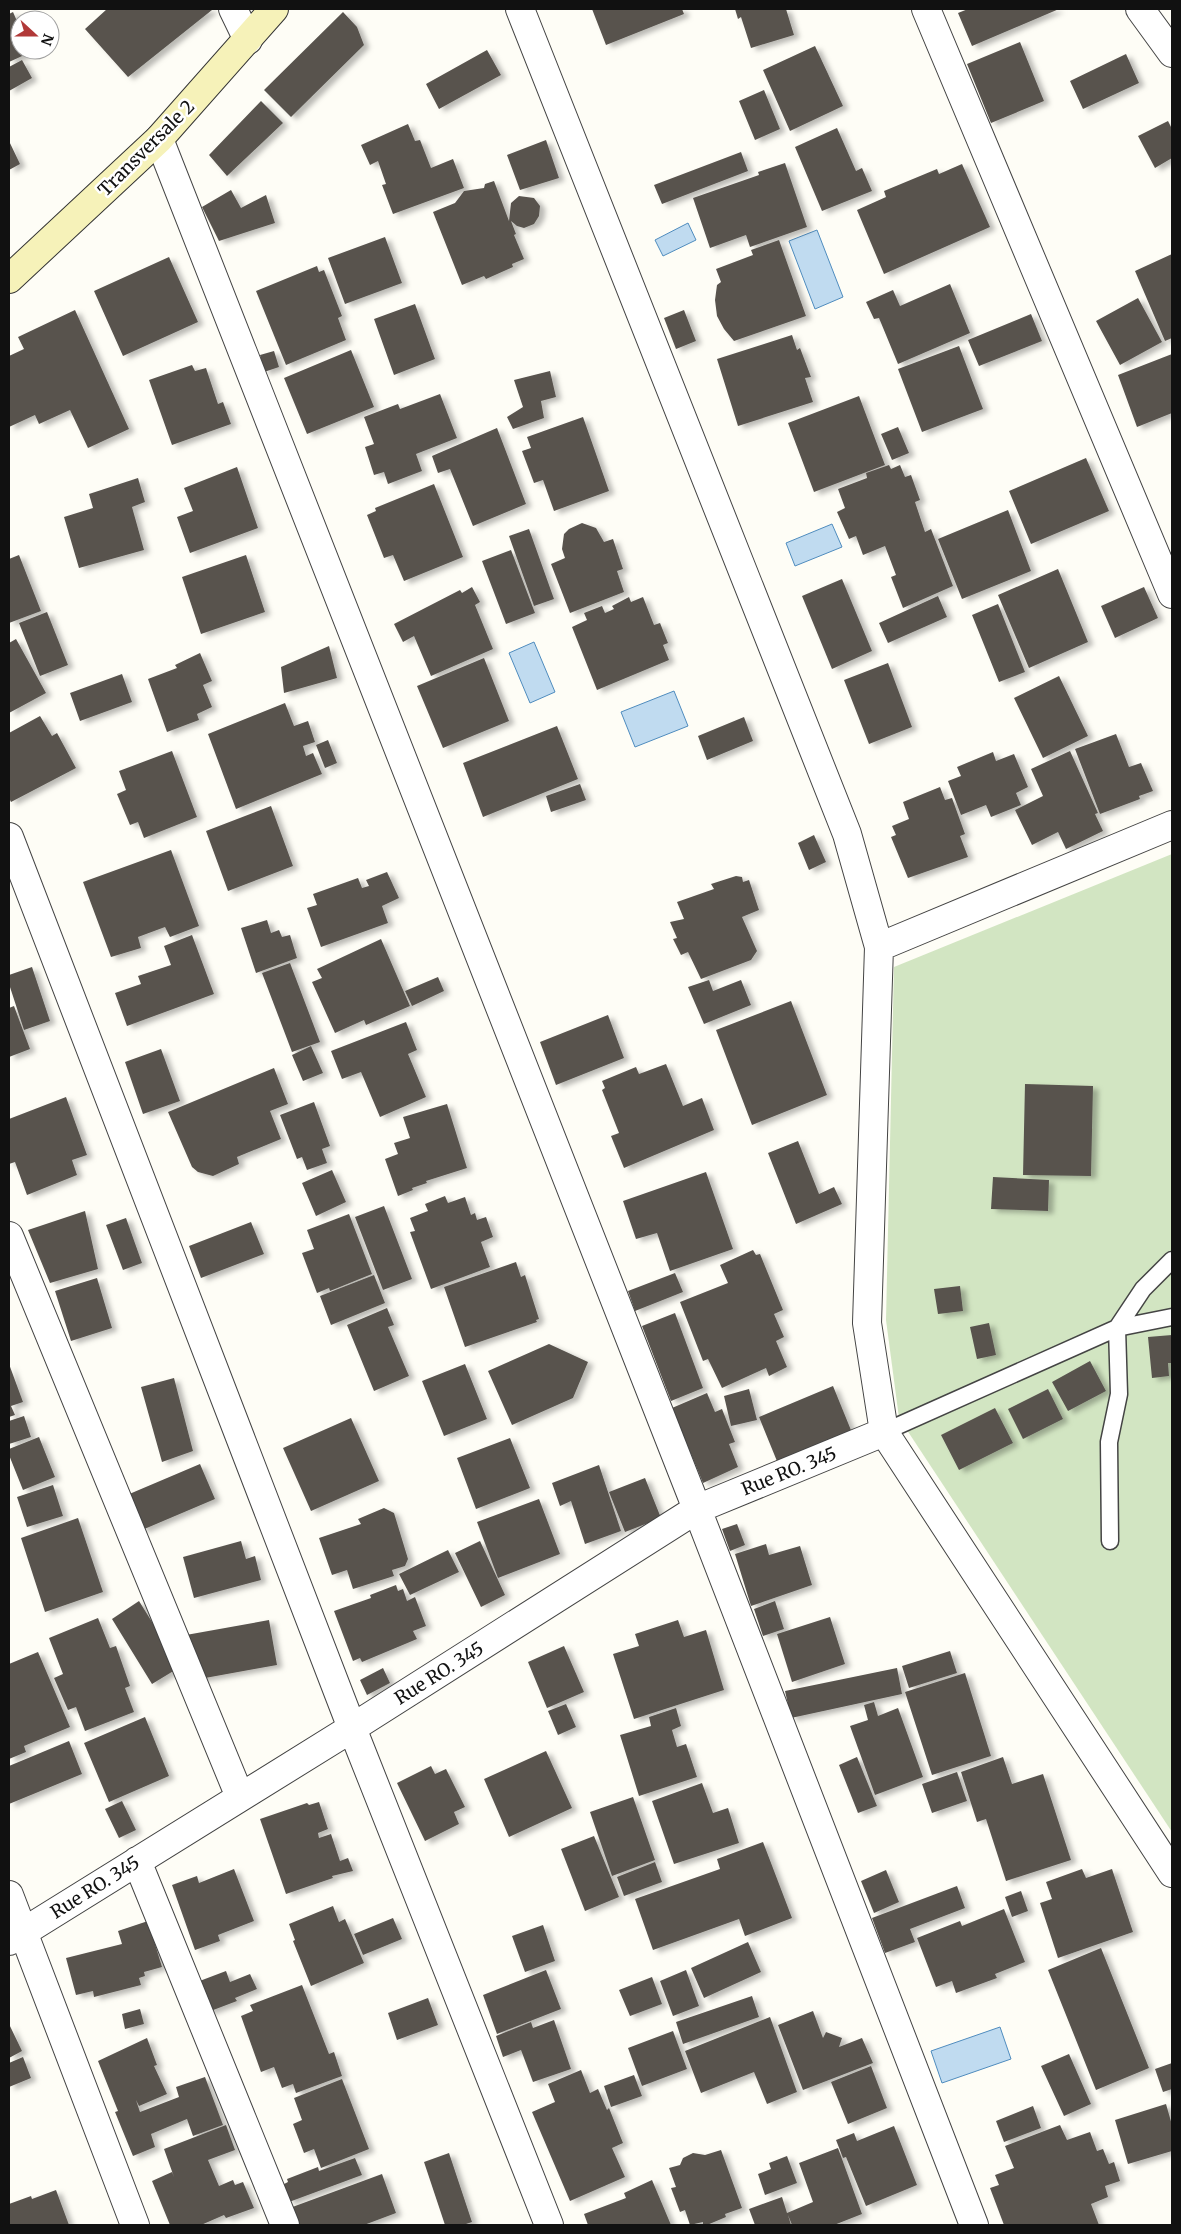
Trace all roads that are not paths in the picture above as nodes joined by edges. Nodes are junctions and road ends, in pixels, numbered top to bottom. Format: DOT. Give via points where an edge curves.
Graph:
graph roads {
  1 [pos="233,9"];
  2 [pos="274,9"];
  3 [pos="520,9"];
  4 [pos="926,9"];
  5 [pos="1140,9"];
  6 [pos="248,40"];
  7 [pos="1172,53"];
  8 [pos="160,139"];
  9 [pos="10,276"];
  10 [pos="1172,594"];
  11 [pos="1172,825"];
  12 [pos="9,837"];
  13 [pos="879,947"];
  14 [pos="9,1236"];
  15 [pos="1172,1260"];
  16 [pos="1172,1317"];
  17 [pos="1117,1328"];
  18 [pos="884,1432"];
  19 [pos="697,1509"];
  20 [pos="1110,1541"];
  21 [pos="352,1728"];
  22 [pos="240,1797"];
  23 [pos="137,1861"];
  24 [pos="1172,1873"];
  25 [pos="9,1895"];
  26 [pos="16,1936"];
  27 [pos="136,2225"];
  28 [pos="285,2225"];
  29 [pos="549,2225"];
  30 [pos="974,2225"];
  1 -- 6 [label="street"];
  2 -- 6 [label="main road, Transversale 2"];
  3 -- 13 [label="street" via="847,834"];
  4 -- 10 [label="street"];
  5 -- 7 [label="street"];
  6 -- 8 [label="main road, Transversale 2"];
  8 -- 9 [label="main road, Transversale 2"];
  8 -- 19 [label="street"];
  11 -- 13 [label="street"];
  12 -- 21 [label="street"];
  13 -- 18 [label="street" via="867,1323"];
  14 -- 22 [label="street"];
  15 -- 17 [label="lane" via="1143,1289"];
  16 -- 17 [label="lane"];
  17 -- 18 [label="lane"];
  17 -- 20 [label="lane" via="1119,1394 1109,1442"];
  18 -- 19 [label="street, Rue RO. 345"];
  18 -- 24 [label="street"];
  19 -- 21 [label="street, Rue RO. 345"];
  19 -- 30 [label="street"];
  21 -- 22 [label="street, Rue RO. 345"];
  21 -- 29 [label="street"];
  22 -- 23 [label="street, Rue RO. 345"];
  23 -- 26 [label="street, Rue RO. 345"];
  23 -- 28 [label="street"];
  25 -- 26 [label="street"];
  26 -- 27 [label="street"];
}
